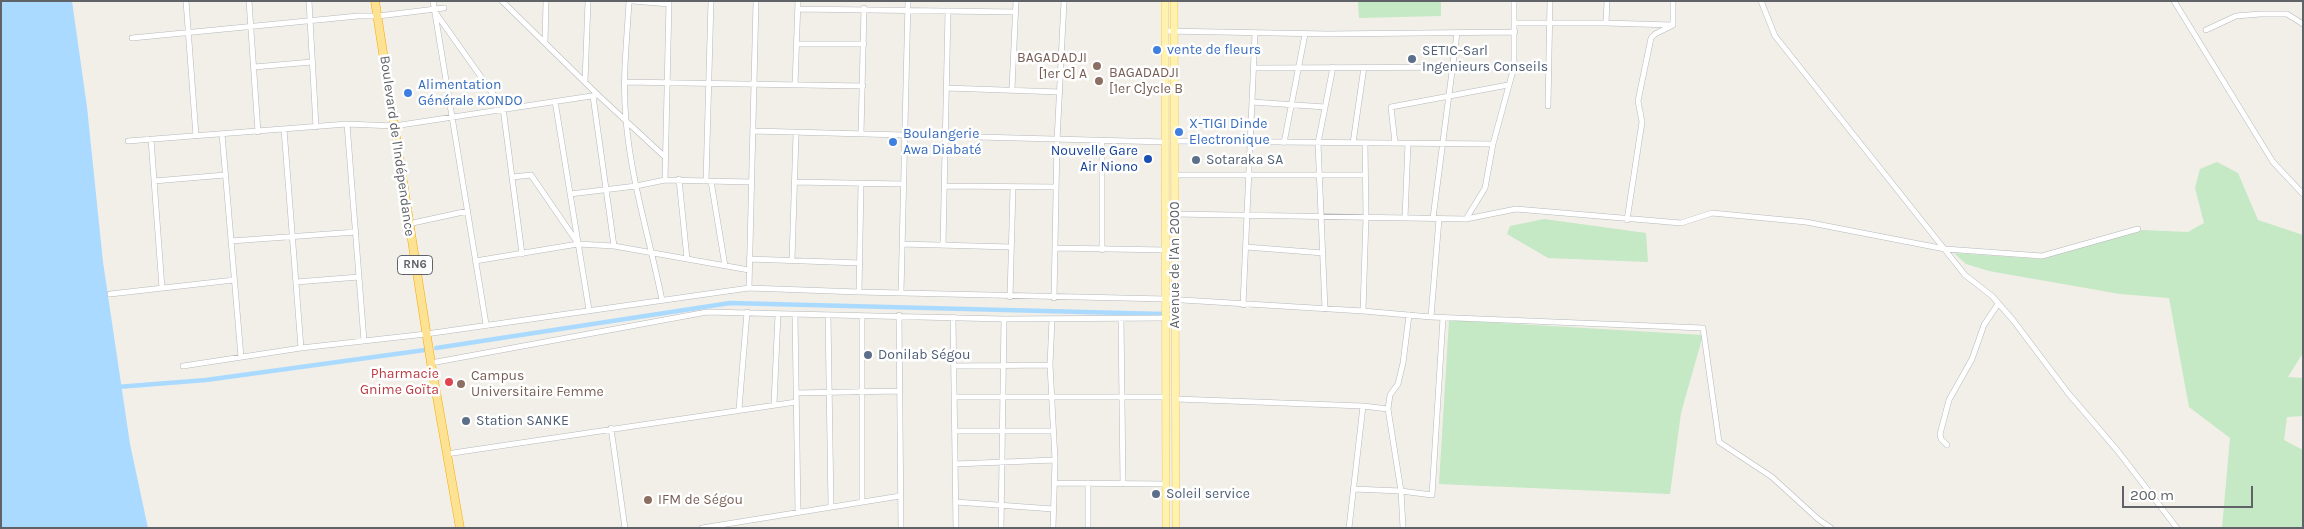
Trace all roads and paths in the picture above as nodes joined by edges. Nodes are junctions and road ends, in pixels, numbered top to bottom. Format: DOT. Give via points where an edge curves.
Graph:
graph roads {
  1 [pos="186,1"];
  2 [pos="249,1"];
  3 [pos="309,1"];
  4 [pos="375,1"];
  5 [pos="433,1"];
  6 [pos="502,1"];
  7 [pos="546,1"];
  8 [pos="588,1"];
  9 [pos="629,1"];
  10 [pos="633,1"];
  11 [pos="711,1"];
  12 [pos="756,1"];
  13 [pos="798,1"];
  14 [pos="908,1"];
  15 [pos="1016,1"];
  16 [pos="1064,1"];
  17 [pos="1165,1"];
  18 [pos="1174,1"];
  19 [pos="1514,1"];
  20 [pos="1550,1"];
  21 [pos="1607,1"];
  22 [pos="1673,1"];
  23 [pos="1761,1"];
  24 [pos="2174,1"];
  25 [pos="669,3"];
  26 [pos="508,4"];
  27 [pos="444,8"];
  28 [pos="798,8"];
  29 [pos="864,8"];
  30 [pos="434,9"];
  31 [pos="907,10"];
  32 [pos="948,11"];
  33 [pos="1016,12"];
  34 [pos="378,16"];
  35 [pos="310,21"];
  36 [pos="1514,23"];
  37 [pos="1551,23"];
  38 [pos="1606,23"];
  39 [pos="2303,24"];
  40 [pos="1673,25"];
  41 [pos="251,26"];
  42 [pos="2206,30"];
  43 [pos="1165,31"];
  44 [pos="188,32"];
  45 [pos="1174,32"];
  46 [pos="1515,32"];
  47 [pos="1255,33"];
  48 [pos="1457,33"];
  49 [pos="1305,34"];
  50 [pos="132,38"];
  51 [pos="545,43"];
  52 [pos="797,44"];
  53 [pos="864,44"];
  54 [pos="312,62"];
  55 [pos="1514,66"];
  56 [pos="254,67"];
  57 [pos="1333,67"];
  58 [pos="1364,67"];
  59 [pos="1452,67"];
  60 [pos="1254,68"];
  61 [pos="1299,68"];
  62 [pos="585,82"];
  63 [pos="624,82"];
  64 [pos="667,82"];
  65 [pos="709,82"];
  66 [pos="754,84"];
  67 [pos="796,85"];
  68 [pos="1508,85"];
  69 [pos="863,86"];
  70 [pos="946,88"];
  71 [pos="1012,89"];
  72 [pos="1060,92"];
  73 [pos="595,95"];
  74 [pos="1449,95"];
  75 [pos="555,101"];
  76 [pos="1252,102"];
  77 [pos="1292,105"];
  78 [pos="1325,106"];
  79 [pos="1548,106"];
  80 [pos="503,108"];
  81 [pos="452,116"];
  82 [pos="626,120"];
  83 [pos="347,124"];
  84 [pos="394,126"];
  85 [pos="316,127"];
  86 [pos="284,129"];
  87 [pos="753,131"];
  88 [pos="258,132"];
  89 [pos="222,134"];
  90 [pos="796,134"];
  91 [pos="862,134"];
  92 [pos="196,136"];
  93 [pos="904,136"];
  94 [pos="945,137"];
  95 [pos="151,139"];
  96 [pos="128,141"];
  97 [pos="1057,141"];
  98 [pos="1174,141"];
  99 [pos="1102,142"];
  100 [pos="1166,142"];
  101 [pos="1250,142"];
  102 [pos="1284,143"];
  103 [pos="1318,143"];
  104 [pos="1353,143"];
  105 [pos="1365,143"];
  106 [pos="1395,143"];
  107 [pos="1408,143"];
  108 [pos="1442,144"];
  109 [pos="1493,144"];
  110 [pos="665,157"];
  111 [pos="225,175"];
  112 [pos="1175,175"];
  113 [pos="1249,175"];
  114 [pos="1320,175"];
  115 [pos="1365,175"];
  116 [pos="513,177"];
  117 [pos="679,179"];
  118 [pos="665,180"];
  119 [pos="154,181"];
  120 [pos="708,181"];
  121 [pos="751,182"];
  122 [pos="794,182"];
  123 [pos="861,184"];
  124 [pos="903,184"];
  125 [pos="636,186"];
  126 [pos="944,186"];
  127 [pos="1056,187"];
  128 [pos="1013,188"];
  129 [pos="606,190"];
  130 [pos="570,194"];
  131 [pos="2303,194"];
  132 [pos="468,212"];
  133 [pos="1175,214"];
  134 [pos="1247,216"];
  135 [pos="1322,217"];
  136 [pos="1366,217"];
  137 [pos="1405,218"];
  138 [pos="1436,218"];
  139 [pos="1466,219"];
  140 [pos="1628,220"];
  141 [pos="408,224"];
  142 [pos="2138,228"];
  143 [pos="356,232"];
  144 [pos="293,236"];
  145 [pos="231,241"];
  146 [pos="578,244"];
  147 [pos="902,244"];
  148 [pos="943,245"];
  149 [pos="614,246"];
  150 [pos="1011,247"];
  151 [pos="1055,248"];
  152 [pos="1246,248"];
  153 [pos="1945,249"];
  154 [pos="1102,250"];
  155 [pos="1166,250"];
  156 [pos="652,253"];
  157 [pos="1323,253"];
  158 [pos="522,254"];
  159 [pos="687,259"];
  160 [pos="749,259"];
  161 [pos="792,260"];
  162 [pos="475,261"];
  163 [pos="860,263"];
  164 [pos="725,266"];
  165 [pos="749,270"];
  166 [pos="359,276"];
  167 [pos="234,280"];
  168 [pos="296,282"];
  169 [pos="162,288"];
  170 [pos="749,288"];
  171 [pos="859,292"];
  172 [pos="901,293"];
  173 [pos="110,294"];
  174 [pos="1010,297"];
  175 [pos="1054,298"];
  176 [pos="1166,299"];
  177 [pos="662,300"];
  178 [pos="1175,300"];
  179 [pos="1243,304"];
  180 [pos="1998,304"];
  181 [pos="1325,309"];
  182 [pos="589,310"];
  183 [pos="1363,311"];
  184 [pos="747,312"];
  185 [pos="778,314"];
  186 [pos="795,315"];
  187 [pos="1410,315"];
  188 [pos="828,316"];
  189 [pos="862,316"];
  190 [pos="899,316"];
  191 [pos="953,317"];
  192 [pos="1430,317"];
  193 [pos="1004,318"];
  194 [pos="1166,318"];
  195 [pos="1443,318"];
  196 [pos="1052,319"];
  197 [pos="1121,319"];
  198 [pos="486,324"];
  199 [pos="426,334"];
  200 [pos="364,341"];
  201 [pos="301,348"];
  202 [pos="241,357"];
  203 [pos="431,363"];
  204 [pos="1004,365"];
  205 [pos="1050,365"];
  206 [pos="183,366"];
  207 [pos="954,366"];
  208 [pos="862,391"];
  209 [pos="899,391"];
  210 [pos="829,392"];
  211 [pos="796,393"];
  212 [pos="954,397"];
  213 [pos="1003,397"];
  214 [pos="1052,397"];
  215 [pos="1122,397"];
  216 [pos="1167,397"];
  217 [pos="1176,399"];
  218 [pos="796,402"];
  219 [pos="774,404"];
  220 [pos="1363,406"];
  221 [pos="739,409"];
  222 [pos="1388,409"];
  223 [pos="611,428"];
  224 [pos="955,430"];
  225 [pos="1003,431"];
  226 [pos="1053,431"];
  227 [pos="1947,445"];
  228 [pos="446,454"];
  229 [pos="1055,460"];
  230 [pos="1002,462"];
  231 [pos="955,464"];
  232 [pos="1054,483"];
  233 [pos="1088,484"];
  234 [pos="1123,484"];
  235 [pos="1166,484"];
  236 [pos="1353,489"];
  237 [pos="1401,491"];
  238 [pos="900,496"];
  239 [pos="862,502"];
  240 [pos="956,502"];
  241 [pos="1002,505"];
  242 [pos="831,506"];
  243 [pos="1053,508"];
  244 [pos="798,512"];
  245 [pos="460,528"];
  246 [pos="625,528"];
  247 [pos="702,528"];
  248 [pos="901,528"];
  249 [pos="956,528"];
  250 [pos="1001,528"];
  251 [pos="1054,528"];
  252 [pos="1088,528"];
  253 [pos="1166,528"];
  254 [pos="1176,528"];
  255 [pos="1349,528"];
  256 [pos="1403,528"];
  257 [pos="1831,528"];
  258 [pos="2177,528"];
  1 -- 44 [label="street"];
  2 -- 41 [label="street"];
  3 -- 35 [label="street"];
  4 -- 34 [label="highway, Boulevard de l'Indépendance / RN6"];
  5 -- 30 [label="street"];
  6 -- 26 [label="street"];
  7 -- 51 [label="street"];
  8 -- 62 [label="street"];
  9 -- 63 [label="street"];
  10 -- 25 [label="street"];
  11 -- 65 [label="street"];
  12 -- 66 [label="street"];
  13 -- 28 [label="street"];
  14 -- 31 [label="street"];
  15 -- 33 [label="street"];
  16 -- 72 [label="street"];
  17 -- 43 [label="main road, Avenue de l'An 2000"];
  18 -- 45 [label="main road, Avenue de l'An 2000"];
  19 -- 36 [label="street"];
  20 -- 37 [label="street"];
  21 -- 38 [label="street"];
  22 -- 40 [label="street"];
  23 -- 153 [label="street" via="1775,36"];
  24 -- 131 [label="street" via="2273,162"];
  25 -- 64 [label="street"];
  26 -- 51 [label="street"];
  27 -- 30 [label="street"];
  28 -- 29 [label="street"];
  28 -- 52 [label="street"];
  29 -- 31 [label="street"];
  29 -- 53 [label="street"];
  30 -- 34 [label="street"];
  30 -- 80 [label="street"];
  30 -- 81 [label="street"];
  31 -- 32 [label="street"];
  31 -- 93 [label="street"];
  32 -- 33 [label="street"];
  32 -- 70 [label="street"];
  33 -- 71 [label="street"];
  34 -- 35 [label="street"];
  34 -- 84 [label="highway, Boulevard de l'Indépendance / RN6"];
  35 -- 41 [label="street"];
  35 -- 54 [label="street"];
  36 -- 37 [label="street"];
  36 -- 46 [label="street"];
  37 -- 38 [label="street"];
  37 -- 79 [label="street"];
  38 -- 40 [label="street"];
  39 -- 42 [label="street" via="2287,14 2260,14 2236,16"];
  40 -- 140 [label="street" via="1651,38 1638,101 1642,122"];
  41 -- 44 [label="street"];
  41 -- 56 [label="street"];
  43 -- 45 [label="street"];
  43 -- 100 [label="main road, Avenue de l'An 2000"];
  44 -- 50 [label="street"];
  44 -- 92 [label="street"];
  45 -- 47 [label="street"];
  45 -- 98 [label="main road, Avenue de l'An 2000"];
  46 -- 48 [label="street"];
  46 -- 55 [label="street"];
  47 -- 49 [label="street"];
  47 -- 60 [label="street"];
  48 -- 49 [label="street"];
  48 -- 59 [label="street"];
  49 -- 61 [label="street"];
  51 -- 62 [label="street"];
  52 -- 53 [label="street"];
  52 -- 67 [label="street"];
  53 -- 69 [label="street"];
  54 -- 56 [label="street"];
  54 -- 85 [label="street"];
  55 -- 59 [label="street"];
  55 -- 68 [label="street"];
  56 -- 88 [label="street"];
  57 -- 58 [label="street"];
  57 -- 61 [label="street"];
  57 -- 78 [label="street"];
  58 -- 59 [label="street"];
  58 -- 104 [label="street"];
  59 -- 74 [label="street"];
  60 -- 61 [label="street"];
  60 -- 76 [label="street"];
  61 -- 77 [label="street"];
  62 -- 73 [label="street"];
  63 -- 64 [label="street"];
  63 -- 82 [label="street"];
  64 -- 65 [label="street"];
  64 -- 110 [label="street"];
  65 -- 66 [label="street"];
  65 -- 120 [label="street"];
  66 -- 67 [label="street"];
  66 -- 87 [label="street"];
  67 -- 69 [label="street"];
  68 -- 74 [label="street"];
  68 -- 109 [label="street"];
  69 -- 91 [label="street"];
  70 -- 71 [label="street"];
  70 -- 94 [label="street"];
  71 -- 72 [label="street"];
  72 -- 97 [label="street"];
  73 -- 75 [label="street"];
  73 -- 82 [label="street"];
  73 -- 129 [label="street"];
  74 -- 106 [label="street" via="1391,107"];
  74 -- 108 [label="street"];
  75 -- 80 [label="street"];
  75 -- 130 [label="street"];
  76 -- 77 [label="street"];
  76 -- 101 [label="street"];
  77 -- 78 [label="street"];
  77 -- 102 [label="street"];
  78 -- 103 [label="street"];
  80 -- 81 [label="street"];
  80 -- 116 [label="street"];
  81 -- 84 [label="street"];
  81 -- 132 [label="street"];
  82 -- 110 [label="street"];
  82 -- 125 [label="street"];
  83 -- 84 [label="street"];
  83 -- 85 [label="street"];
  83 -- 143 [label="street"];
  84 -- 141 [label="highway, Boulevard de l'Indépendance / RN6"];
  85 -- 86 [label="street"];
  86 -- 88 [label="street"];
  86 -- 144 [label="street"];
  87 -- 90 [label="street"];
  87 -- 121 [label="street"];
  88 -- 89 [label="street"];
  89 -- 92 [label="street"];
  89 -- 111 [label="street"];
  90 -- 91 [label="street"];
  90 -- 122 [label="street"];
  91 -- 93 [label="street"];
  92 -- 95 [label="street"];
  93 -- 94 [label="street"];
  93 -- 124 [label="street"];
  94 -- 97 [label="street"];
  94 -- 126 [label="street"];
  95 -- 96 [label="street"];
  95 -- 119 [label="street"];
  97 -- 99 [label="street"];
  97 -- 127 [label="street"];
  98 -- 101 [label="street"];
  98 -- 112 [label="main road, Avenue de l'An 2000"];
  99 -- 100 [label="street"];
  99 -- 154 [label="street"];
  100 -- 155 [label="main road, Avenue de l'An 2000"];
  101 -- 102 [label="street"];
  101 -- 113 [label="street"];
  102 -- 103 [label="street"];
  103 -- 104 [label="street"];
  103 -- 114 [label="street"];
  104 -- 105 [label="street"];
  105 -- 106 [label="street"];
  105 -- 115 [label="street"];
  106 -- 107 [label="street"];
  107 -- 108 [label="street"];
  107 -- 137 [label="street"];
  108 -- 109 [label="street"];
  108 -- 138 [label="street"];
  109 -- 139 [label="street" via="1485,188"];
  110 -- 118 [label="street"];
  111 -- 119 [label="street"];
  111 -- 145 [label="street"];
  112 -- 113 [label="street"];
  112 -- 133 [label="main road, Avenue de l'An 2000"];
  113 -- 114 [label="street"];
  113 -- 134 [label="street"];
  114 -- 115 [label="street"];
  114 -- 135 [label="street"];
  115 -- 136 [label="street"];
  116 -- 146 [label="street" via="531,175"];
  116 -- 158 [label="street"];
  117 -- 118 [label="street"];
  117 -- 120 [label="street"];
  117 -- 159 [label="street"];
  118 -- 125 [label="street"];
  119 -- 169 [label="street"];
  120 -- 121 [label="street"];
  120 -- 164 [label="street"];
  121 -- 160 [label="street"];
  122 -- 123 [label="street"];
  122 -- 161 [label="street"];
  123 -- 124 [label="street"];
  123 -- 163 [label="street"];
  124 -- 147 [label="street"];
  125 -- 129 [label="street"];
  125 -- 156 [label="street"];
  126 -- 128 [label="street"];
  126 -- 148 [label="street"];
  127 -- 128 [label="street"];
  127 -- 151 [label="street"];
  128 -- 150 [label="street"];
  129 -- 130 [label="street"];
  129 -- 149 [label="street"];
  130 -- 146 [label="street"];
  132 -- 141 [label="street"];
  132 -- 162 [label="street"];
  133 -- 134 [label="street"];
  133 -- 178 [label="main road, Avenue de l'An 2000"];
  134 -- 135 [label="street"];
  134 -- 152 [label="street"];
  135 -- 136 [label="street"];
  135 -- 157 [label="street"];
  136 -- 137 [label="street"];
  136 -- 183 [label="street"];
  137 -- 138 [label="street"];
  138 -- 139 [label="street"];
  138 -- 192 [label="street"];
  139 -- 140 [label="street" via="1516,209"];
  140 -- 153 [label="street" via="1681,223 1712,214 1741,216 1806,222"];
  141 -- 199 [label="highway, Boulevard de l'Indépendance / RN6"];
  142 -- 153 [label="street" via="2042,256"];
  143 -- 144 [label="street"];
  143 -- 166 [label="street"];
  144 -- 145 [label="street"];
  144 -- 168 [label="street"];
  145 -- 167 [label="street"];
  146 -- 149 [label="street"];
  146 -- 158 [label="street"];
  146 -- 182 [label="street"];
  147 -- 148 [label="street"];
  147 -- 172 [label="street"];
  148 -- 150 [label="street"];
  149 -- 156 [label="street"];
  150 -- 174 [label="street"];
  151 -- 154 [label="street"];
  151 -- 175 [label="street"];
  152 -- 157 [label="street"];
  152 -- 179 [label="street"];
  153 -- 180 [label="street" via="1965,275"];
  154 -- 155 [label="street"];
  155 -- 176 [label="main road, Avenue de l'An 2000"];
  156 -- 159 [label="street"];
  156 -- 177 [label="street"];
  157 -- 181 [label="street"];
  158 -- 162 [label="street"];
  159 -- 164 [label="street"];
  160 -- 161 [label="street"];
  160 -- 165 [label="street"];
  161 -- 163 [label="street"];
  162 -- 198 [label="street"];
  163 -- 171 [label="street"];
  164 -- 165 [label="street"];
  165 -- 170 [label="street"];
  166 -- 168 [label="street"];
  166 -- 200 [label="street"];
  167 -- 169 [label="street"];
  167 -- 202 [label="street"];
  168 -- 201 [label="street"];
  169 -- 173 [label="street"];
  170 -- 171 [label="street"];
  170 -- 177 [label="street"];
  171 -- 172 [label="street"];
  172 -- 174 [label="street"];
  174 -- 175 [label="street"];
  175 -- 176 [label="street"];
  176 -- 178 [label="street"];
  176 -- 194 [label="main road, Avenue de l'An 2000"];
  177 -- 182 [label="street"];
  178 -- 179 [label="street"];
  178 -- 217 [label="main road, Avenue de l'An 2000"];
  179 -- 181 [label="street"];
  180 -- 227 [label="street" via="1984,325 1972,359 1949,400 1940,434"];
  180 -- 258 [label="street"];
  181 -- 183 [label="street"];
  182 -- 198 [label="street"];
  183 -- 187 [label="street"];
  184 -- 185 [label="street"];
  184 -- 203 [label="street" via="707,312"];
  184 -- 221 [label="street"];
  185 -- 186 [label="street"];
  185 -- 219 [label="street"];
  186 -- 188 [label="street"];
  186 -- 211 [label="street"];
  187 -- 192 [label="street"];
  187 -- 222 [label="street" via="1403,363"];
  188 -- 189 [label="street"];
  188 -- 210 [label="street"];
  189 -- 190 [label="street"];
  189 -- 208 [label="street"];
  190 -- 191 [label="street"];
  190 -- 209 [label="street"];
  191 -- 193 [label="street"];
  191 -- 207 [label="street"];
  192 -- 195 [label="street"];
  193 -- 196 [label="street"];
  193 -- 204 [label="street"];
  194 -- 197 [label="street"];
  194 -- 216 [label="main road, Avenue de l'An 2000"];
  195 -- 237 [label="street" via="1432,495"];
  195 -- 257 [label="street" via="1703,328 1719,442 1772,477"];
  196 -- 197 [label="street"];
  196 -- 205 [label="street"];
  197 -- 215 [label="street"];
  198 -- 199 [label="street"];
  199 -- 200 [label="street"];
  199 -- 203 [label="highway, Boulevard de l'Indépendance / RN6"];
  200 -- 201 [label="street"];
  201 -- 202 [label="street"];
  202 -- 206 [label="street"];
  203 -- 228 [label="highway, Boulevard de l'Indépendance / RN6"];
  204 -- 205 [label="street"];
  204 -- 207 [label="street"];
  204 -- 213 [label="street"];
  205 -- 214 [label="street"];
  207 -- 212 [label="street"];
  208 -- 209 [label="street"];
  208 -- 210 [label="street"];
  208 -- 239 [label="street"];
  209 -- 238 [label="street"];
  210 -- 211 [label="street"];
  210 -- 242 [label="street"];
  211 -- 218 [label="street"];
  212 -- 213 [label="street"];
  212 -- 224 [label="street"];
  213 -- 214 [label="street"];
  213 -- 225 [label="street"];
  214 -- 215 [label="street"];
  214 -- 226 [label="street"];
  215 -- 216 [label="street"];
  215 -- 234 [label="street"];
  216 -- 235 [label="main road, Avenue de l'An 2000"];
  217 -- 220 [label="street"];
  217 -- 254 [label="main road, Avenue de l'An 2000"];
  218 -- 219 [label="street"];
  218 -- 244 [label="street"];
  219 -- 221 [label="street"];
  220 -- 222 [label="street"];
  220 -- 236 [label="street"];
  221 -- 223 [label="street"];
  222 -- 237 [label="street"];
  223 -- 228 [label="street"];
  223 -- 246 [label="street"];
  224 -- 225 [label="street"];
  224 -- 231 [label="street"];
  225 -- 226 [label="street"];
  225 -- 230 [label="street"];
  226 -- 229 [label="street"];
  228 -- 245 [label="highway, Boulevard de l'Indépendance / RN6"];
  229 -- 230 [label="street"];
  229 -- 232 [label="street"];
  230 -- 231 [label="street"];
  230 -- 241 [label="street"];
  231 -- 240 [label="street"];
  232 -- 233 [label="street"];
  232 -- 243 [label="street"];
  233 -- 234 [label="street"];
  233 -- 252 [label="street"];
  234 -- 235 [label="street"];
  235 -- 253 [label="main road, Avenue de l'An 2000"];
  236 -- 237 [label="street"];
  236 -- 255 [label="street"];
  237 -- 256 [label="street"];
  238 -- 239 [label="street"];
  238 -- 248 [label="street"];
  239 -- 242 [label="street"];
  240 -- 241 [label="street"];
  240 -- 249 [label="street"];
  241 -- 243 [label="street"];
  241 -- 250 [label="street"];
  242 -- 244 [label="street"];
  243 -- 251 [label="street"];
  244 -- 247 [label="street"];
}
